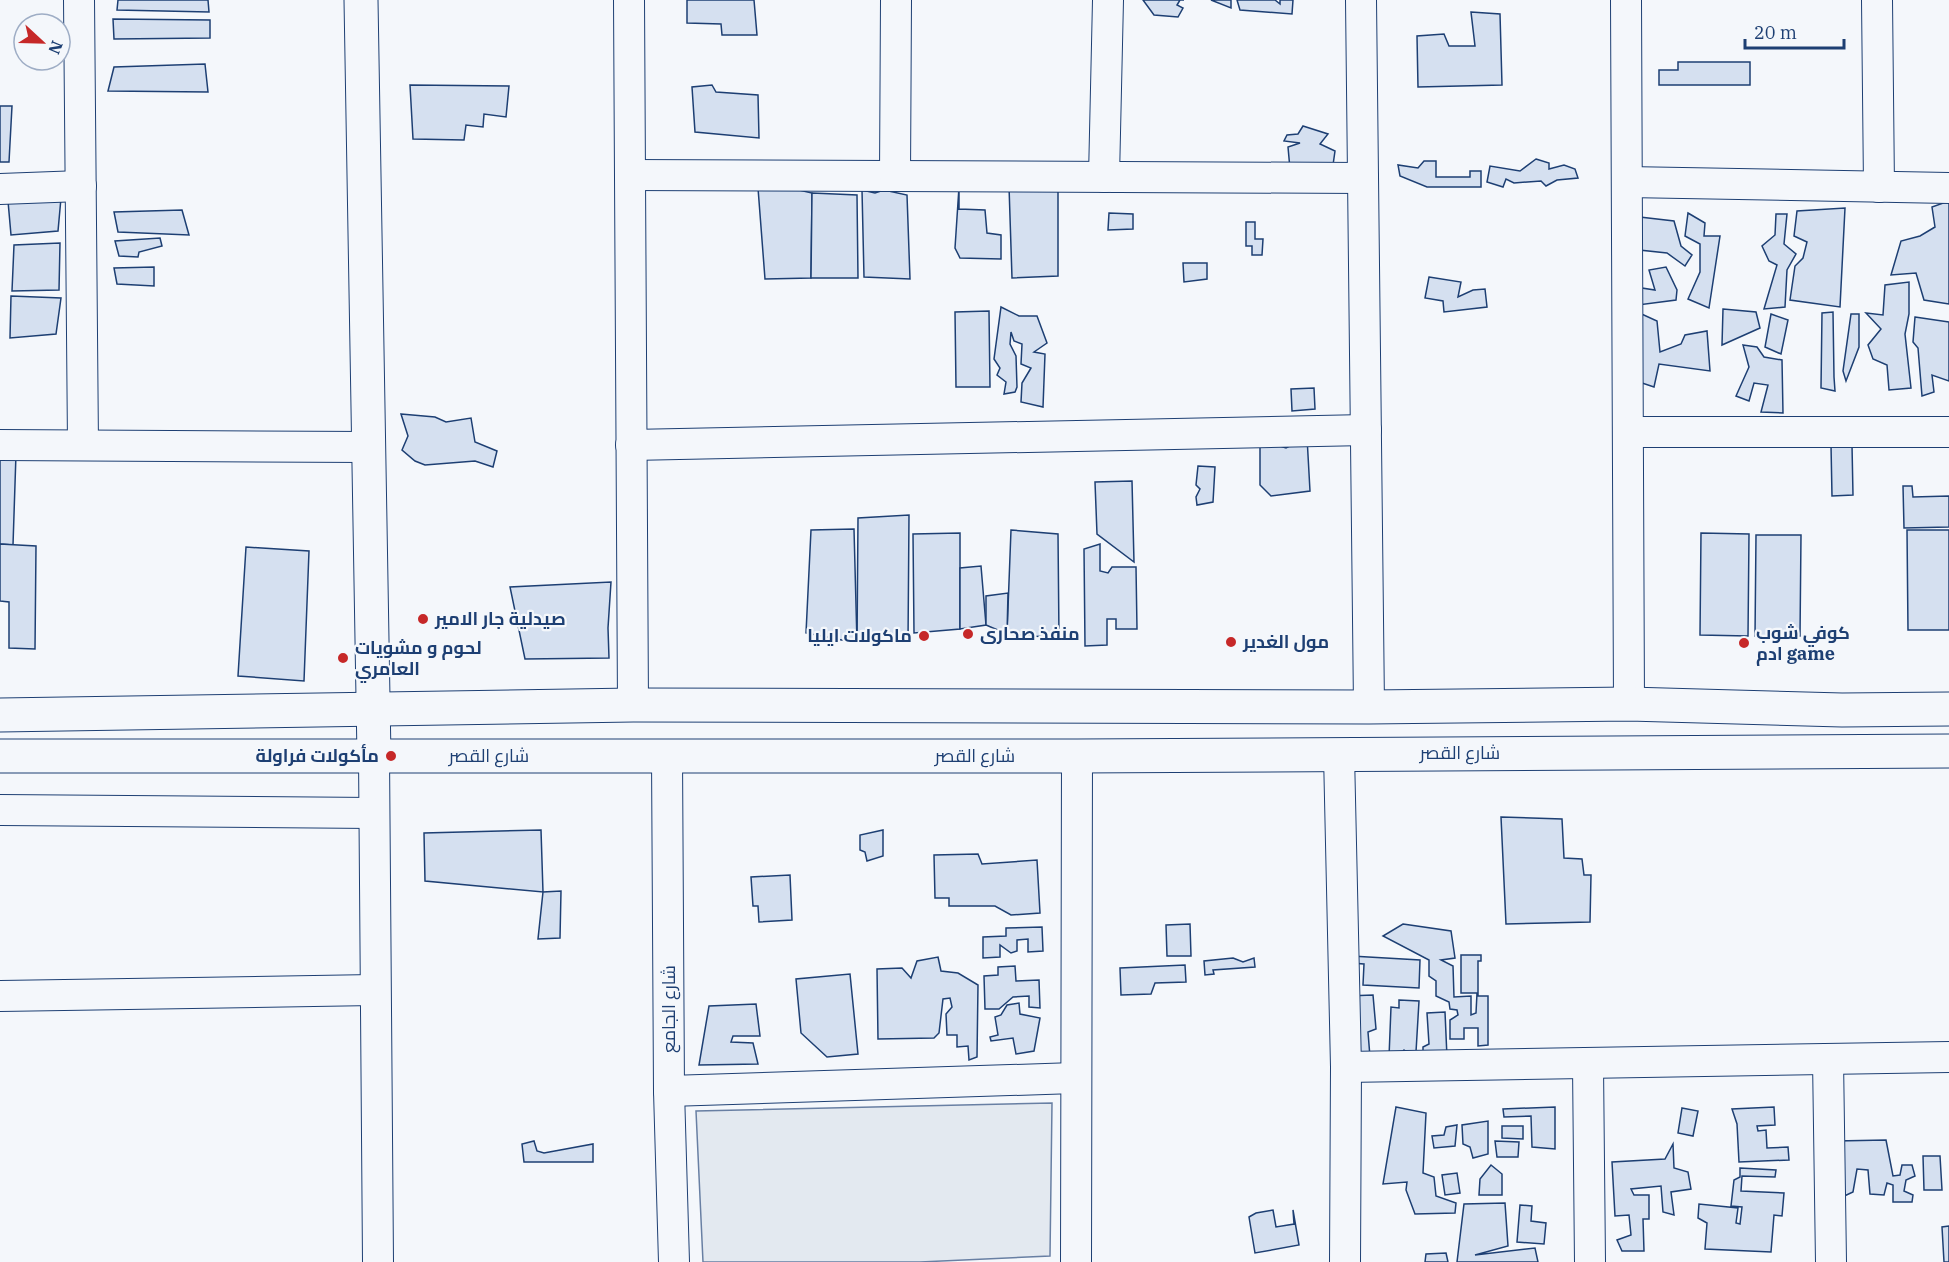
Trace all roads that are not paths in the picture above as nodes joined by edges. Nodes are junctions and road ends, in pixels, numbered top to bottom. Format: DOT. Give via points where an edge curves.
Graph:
graph roads {
  1 [pos="79,0"];
  2 [pos="361,0"];
  3 [pos="629,0"];
  4 [pos="896,0"];
  5 [pos="1108,0"];
  6 [pos="1360,0"];
  7 [pos="1626,0"];
  8 [pos="1877,0"];
  9 [pos="630,175"];
  10 [pos="895,176"];
  11 [pos="1104,177"];
  12 [pos="1363,178"];
  13 [pos="1627,182"];
  14 [pos="81,186"];
  15 [pos="1879,187"];
  16 [pos="1949,188"];
  17 [pos="0,189"];
  18 [pos="1366,430"];
  19 [pos="1628,432"];
  20 [pos="1949,432"];
  21 [pos="0,445"];
  22 [pos="83,445"];
  23 [pos="632,445"];
  24 [pos="367,447"];
  25 [pos="1629,704"];
  26 [pos="633,705"];
  27 [pos="372,707"];
  28 [pos="1369,707"];
  29 [pos="1768,708"];
  30 [pos="1949,709"];
  31 [pos="1901,710"];
  32 [pos="0,715"];
  33 [pos="1906,751"];
  34 [pos="1949,751"];
  35 [pos="1769,752"];
  36 [pos="1339,754"];
  37 [pos="0,756"];
  38 [pos="374,756"];
  39 [pos="667,756"];
  40 [pos="1077,756"];
  41 [pos="0,810"];
  42 [pos="374,813"];
  43 [pos="374,990"];
  44 [pos="0,996"];
  45 [pos="1949,1057"];
  46 [pos="1828,1059"];
  47 [pos="1588,1065"];
  48 [pos="1346,1067"];
  49 [pos="1075,1078"];
  50 [pos="669,1091"];
  51 [pos="378,1262"];
  52 [pos="674,1262"];
  53 [pos="1076,1262"];
  54 [pos="1345,1262"];
  55 [pos="1590,1262"];
  56 [pos="1831,1262"];
  1 -- 14 [label="street"];
  2 -- 24 [label="street"];
  3 -- 9 [label="street"];
  4 -- 10 [label="street"];
  5 -- 11 [label="street"];
  6 -- 12 [label="street"];
  7 -- 13 [label="street"];
  8 -- 15 [label="street"];
  9 -- 10 [label="street"];
  9 -- 23 [label="street"];
  10 -- 11 [label="street"];
  11 -- 12 [label="street"];
  12 -- 18 [label="street"];
  13 -- 15 [label="street"];
  13 -- 19 [label="street"];
  14 -- 17 [label="street"];
  14 -- 22 [label="street"];
  15 -- 16 [label="street"];
  18 -- 23 [label="street"];
  18 -- 28 [label="street"];
  19 -- 20 [label="street"];
  19 -- 25 [label="street"];
  21 -- 22 [label="street"];
  22 -- 24 [label="street"];
  23 -- 26 [label="street"];
  24 -- 27 [label="street"];
  25 -- 28 [label="street"];
  25 -- 29 [label="street"];
  26 -- 27 [label="street"];
  26 -- 28 [label="street"];
  27 -- 32 [label="street"];
  27 -- 38 [label="street"];
  29 -- 31 [label="street"];
  29 -- 35 [label="street" via="1781,729 1776,746"];
  30 -- 31 [label="street"];
  31 -- 33 [label="street" via="1895,717 1893,735"];
  33 -- 34 [label="street, شارع القصر"];
  33 -- 35 [label="street, شارع القصر"];
  35 -- 36 [label="street, شارع القصر"];
  36 -- 40 [label="street, شارع القصر"];
  36 -- 48 [label="street"];
  37 -- 38 [label="street, شارع القصر"];
  38 -- 39 [label="street, شارع القصر"];
  38 -- 42 [label="street"];
  39 -- 40 [label="street, شارع القصر"];
  39 -- 50 [label="street, شارع الجامع"];
  40 -- 49 [label="street"];
  41 -- 42 [label="street"];
  42 -- 43 [label="street"];
  43 -- 44 [label="street"];
  43 -- 51 [label="street"];
  45 -- 46 [label="street"];
  46 -- 47 [label="street"];
  46 -- 56 [label="street"];
  47 -- 48 [label="street"];
  47 -- 55 [label="street"];
  48 -- 54 [label="street"];
  49 -- 50 [label="street"];
  49 -- 53 [label="street"];
  50 -- 52 [label="street, شارع الجامع"];
}
